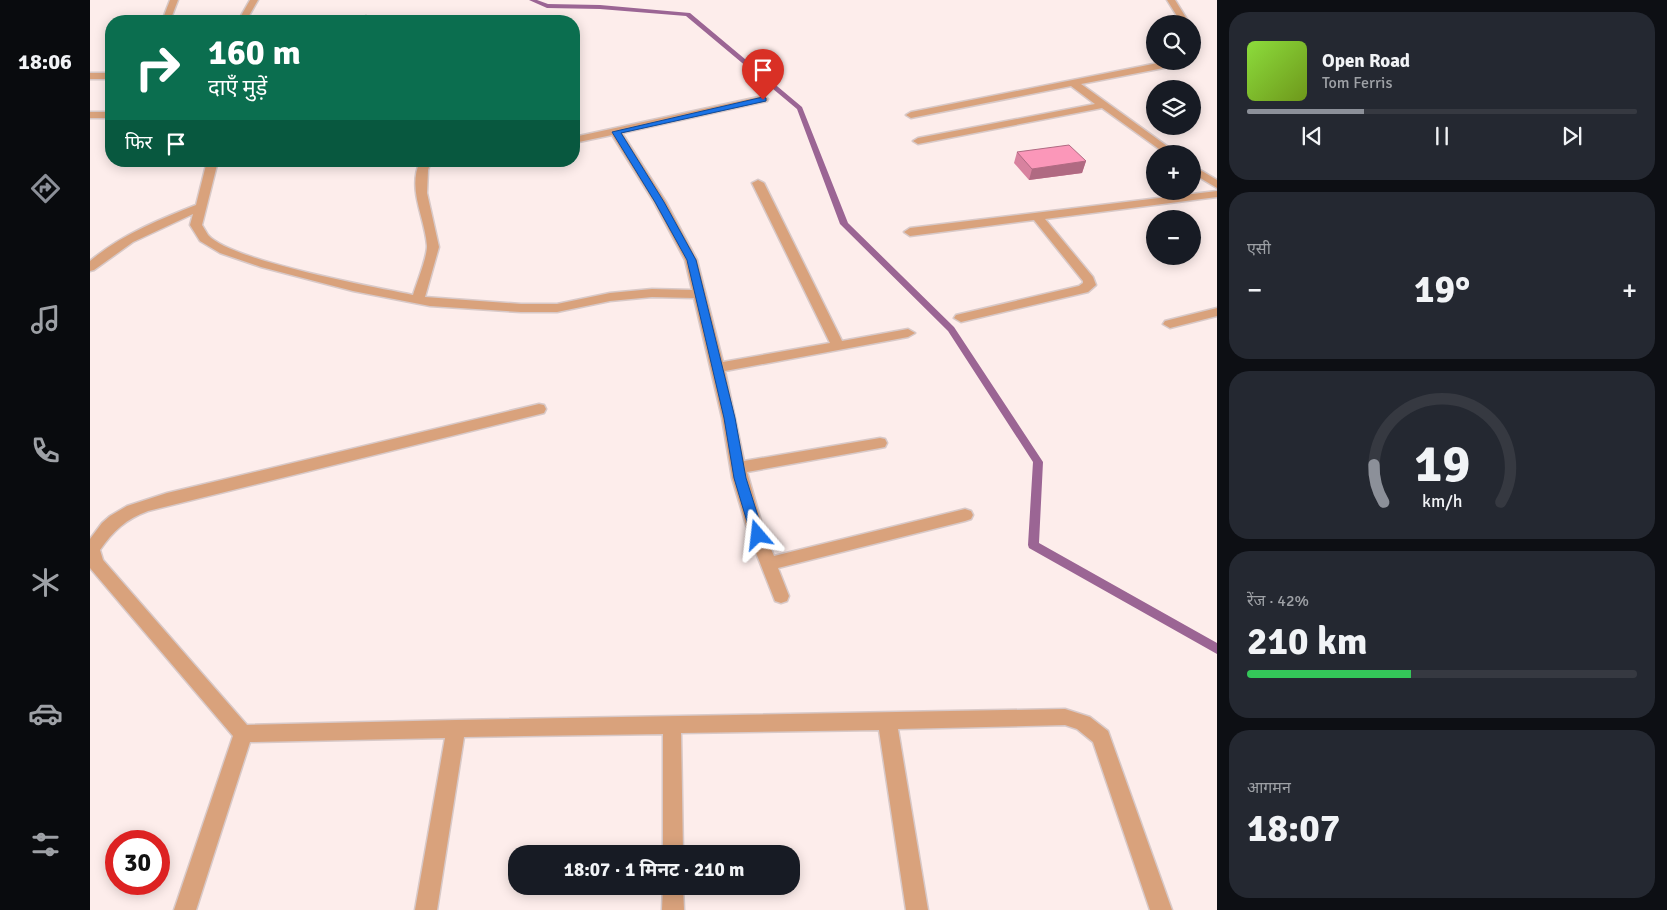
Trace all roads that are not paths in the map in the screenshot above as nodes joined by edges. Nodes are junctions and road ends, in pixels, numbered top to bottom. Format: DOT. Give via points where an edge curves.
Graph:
graph roads {
  1 [pos="174,0"];
  2 [pos="254,0"];
  3 [pos="1171,0"];
  4 [pos="168,15"];
  5 [pos="245,15"];
  6 [pos="1181,15"];
  7 [pos="1146,69"];
  8 [pos="90,76"];
  9 [pos="105,76"];
  10 [pos="1073,83"];
  11 [pos="763,100"];
  12 [pos="1104,105"];
  13 [pos="90,115"];
  14 [pos="105,115"];
  15 [pos="911,115"];
  16 [pos="616,132"];
  17 [pos="580,139"];
  18 [pos="918,142"];
  19 [pos="1160,145"];
  20 [pos="211,167"];
  21 [pos="423,167"];
  22 [pos="1201,174"];
  23 [pos="758,183"];
  24 [pos="1217,185"];
  25 [pos="1217,194"];
  26 [pos="200,206"];
  27 [pos="1037,216"];
  28 [pos="910,232"];
  29 [pos="90,267"];
  30 [pos="700,294"];
  31 [pos="418,300"];
  32 [pos="1217,312"];
  33 [pos="961,318"];
  34 [pos="1170,324"];
  35 [pos="908,333"];
  36 [pos="838,346"];
  37 [pos="717,368"];
  38 [pos="539,409"];
  39 [pos="880,443"];
  40 [pos="738,468"];
  41 [pos="965,515"];
  42 [pos="93,564"];
  43 [pos="768,564"];
  44 [pos="781,596"];
  45 [pos="887,722"];
  46 [pos="672,725"];
  47 [pos="456,728"];
  48 [pos="243,734"];
  49 [pos="673,845"];
  50 [pos="673,895"];
  51 [pos="185,910"];
  52 [pos="426,910"];
  53 [pos="673,910"];
  54 [pos="917,910"];
  55 [pos="1161,910"];
  1 -- 4 [label="street"];
  2 -- 5 [label="street"];
  3 -- 6 [label="street"];
  7 -- 10 [label="street"];
  8 -- 9 [label="street"];
  10 -- 12 [label="street"];
  10 -- 15 [label="street"];
  11 -- 16 [label="street"];
  12 -- 18 [label="street"];
  12 -- 19 [label="street"];
  13 -- 14 [label="street"];
  16 -- 17 [label="street"];
  16 -- 30 [label="street" via="660,202 691,260"];
  20 -- 26 [label="street"];
  21 -- 31 [label="street" via="421,193 433,247"];
  22 -- 24 [label="street"];
  23 -- 36 [label="street"];
  25 -- 27 [label="street"];
  26 -- 29 [label="street" via="142,232 108,251"];
  26 -- 31 [label="street" via="196,224 204,238 224,250 353,287"];
  27 -- 28 [label="street"];
  27 -- 33 [label="street" via="1090,285"];
  30 -- 31 [label="street" via="652,293 610,297 557,308"];
  30 -- 37 [label="street"];
  32 -- 34 [label="street"];
  35 -- 36 [label="street"];
  36 -- 37 [label="street"];
  37 -- 40 [label="street"];
  38 -- 42 [label="street" via="128,511 106,527 92,549"];
  39 -- 40 [label="street"];
  40 -- 43 [label="street"];
  41 -- 43 [label="street"];
  42 -- 48 [label="street"];
  43 -- 44 [label="street"];
  45 -- 46 [label="street"];
  45 -- 54 [label="street"];
  45 -- 55 [label="street" via="1065,717 1082,723 1101,737"];
  46 -- 47 [label="street"];
  46 -- 49 [label="street"];
  47 -- 48 [label="street"];
  47 -- 52 [label="street"];
  48 -- 51 [label="street"];
  50 -- 53 [label="street"];
}
